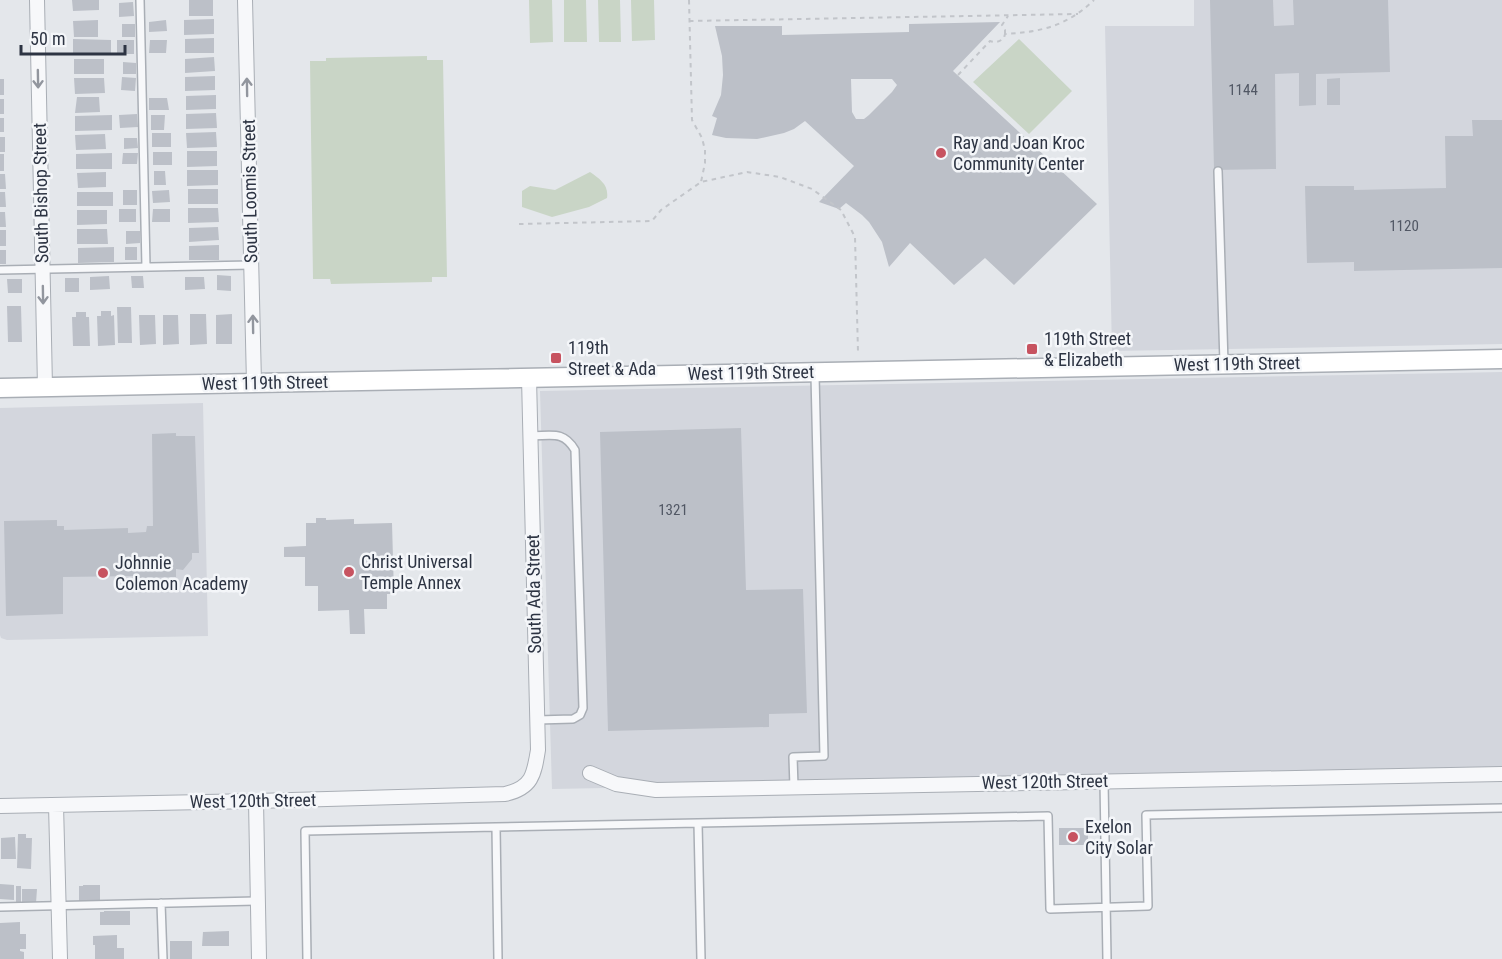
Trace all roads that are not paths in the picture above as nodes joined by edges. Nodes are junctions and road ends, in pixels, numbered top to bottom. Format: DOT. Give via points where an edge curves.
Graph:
graph roads {
  1 [pos="37,0"];
  2 [pos="140,0"];
  3 [pos="245,0"];
  4 [pos="1218,171"];
  5 [pos="252,265"];
  6 [pos="146,267"];
  7 [pos="42,269"];
  8 [pos="0,270"];
  9 [pos="1502,359"];
  10 [pos="1224,364"];
  11 [pos="815,372"];
  12 [pos="529,378"];
  13 [pos="254,383"];
  14 [pos="45,387"];
  15 [pos="0,388"];
  16 [pos="530,436"];
  17 [pos="537,720"];
  18 [pos="590,773"];
  19 [pos="1502,774"];
  20 [pos="1104,781"];
  21 [pos="794,787"];
  22 [pos="505,794"];
  23 [pos="256,801"];
  24 [pos="56,805"];
  25 [pos="0,806"];
  26 [pos="1502,808"];
  27 [pos="698,823"];
  28 [pos="496,827"];
  29 [pos="258,901"];
  30 [pos="161,903"];
  31 [pos="58,905"];
  32 [pos="0,907"];
  33 [pos="1106,907"];
  34 [pos="60,959"];
  35 [pos="163,959"];
  36 [pos="259,959"];
  37 [pos="307,959"];
  38 [pos="498,959"];
  39 [pos="701,959"];
  40 [pos="1107,959"];
  1 -- 7 [label="street, South Bishop Street, one-way"];
  2 -- 6 [label="lane"];
  5 -- 3 [label="street, South Loomis Street, one-way"];
  4 -- 10 [label="lane"];
  5 -- 6 [label="lane"];
  13 -- 5 [label="street, South Loomis Street, one-way"];
  6 -- 7 [label="lane"];
  7 -- 8 [label="lane"];
  7 -- 14 [label="street, South Bishop Street, one-way"];
  9 -- 10 [label="street, West 119th Street"];
  10 -- 11 [label="street, West 119th Street"];
  11 -- 12 [label="street, West 119th Street"];
  11 -- 21 [label="lane" via="824,756 793,757"];
  12 -- 13 [label="street, West 119th Street"];
  12 -- 16 [label="street, South Ada Street"];
  13 -- 14 [label="street, West 119th Street"];
  14 -- 15 [label="street, West 119th Street"];
  16 -- 17 [label="street, South Ada Street"];
  16 -- 17 [label="lane" via="559,435 575,450 583,708 573,720"];
  17 -- 22 [label="street, South Ada Street" via="536,765 526,786"];
  18 -- 21 [label="street, West 120th Street" via="616,784 656,790"];
  19 -- 20 [label="street, West 120th Street"];
  20 -- 21 [label="street, West 120th Street"];
  20 -- 33 [label="lane"];
  22 -- 23 [label="street, West 120th Street"];
  23 -- 24 [label="street, West 120th Street"];
  23 -- 29 [label="street"];
  24 -- 25 [label="street, West 120th Street"];
  24 -- 31 [label="street"];
  26 -- 33 [label="lane" via="1146,815 1148,906"];
  27 -- 28 [label="lane"];
  27 -- 33 [label="lane" via="1048,816 1050,909"];
  27 -- 39 [label="lane"];
  28 -- 37 [label="lane" via="305,831"];
  28 -- 38 [label="lane"];
  29 -- 30 [label="lane"];
  29 -- 36 [label="street"];
  30 -- 31 [label="lane"];
  30 -- 35 [label="lane"];
  31 -- 32 [label="lane"];
  31 -- 34 [label="street"];
  33 -- 40 [label="lane"];
}
